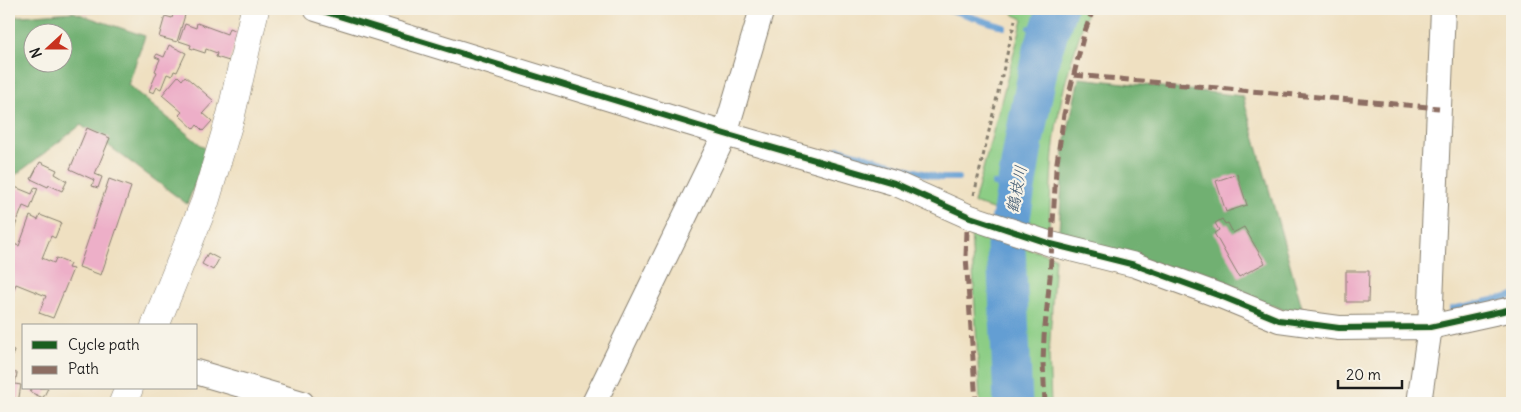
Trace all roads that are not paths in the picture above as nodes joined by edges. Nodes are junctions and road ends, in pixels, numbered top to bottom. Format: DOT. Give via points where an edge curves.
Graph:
graph roads {
  1 [pos="255,9"];
  2 [pos="316,9"];
  3 [pos="762,9"];
  4 [pos="1443,9"];
  5 [pos="724,134"];
  6 [pos="1512,309"];
  7 [pos="156,324"];
  8 [pos="1430,327"];
  9 [pos="198,373"];
  10 [pos="128,390"];
  11 [pos="123,403"];
  12 [pos="302,403"];
  13 [pos="594,403"];
  14 [pos="1419,403"];
  1 -- 7 [label="main road" via="231,115 205,202"];
  2 -- 5 [label="street"];
  3 -- 5 [label="street"];
  4 -- 8 [label="street"];
  5 -- 8 [label="street" via="971,209 1051,244 1135,265 1278,320 1339,328"];
  5 -- 13 [label="street"];
  6 -- 8 [label="street"];
  8 -- 14 [label="street"];
  9 -- 12 [label="street"];
  10 -- 11 [label="main road"];
}
